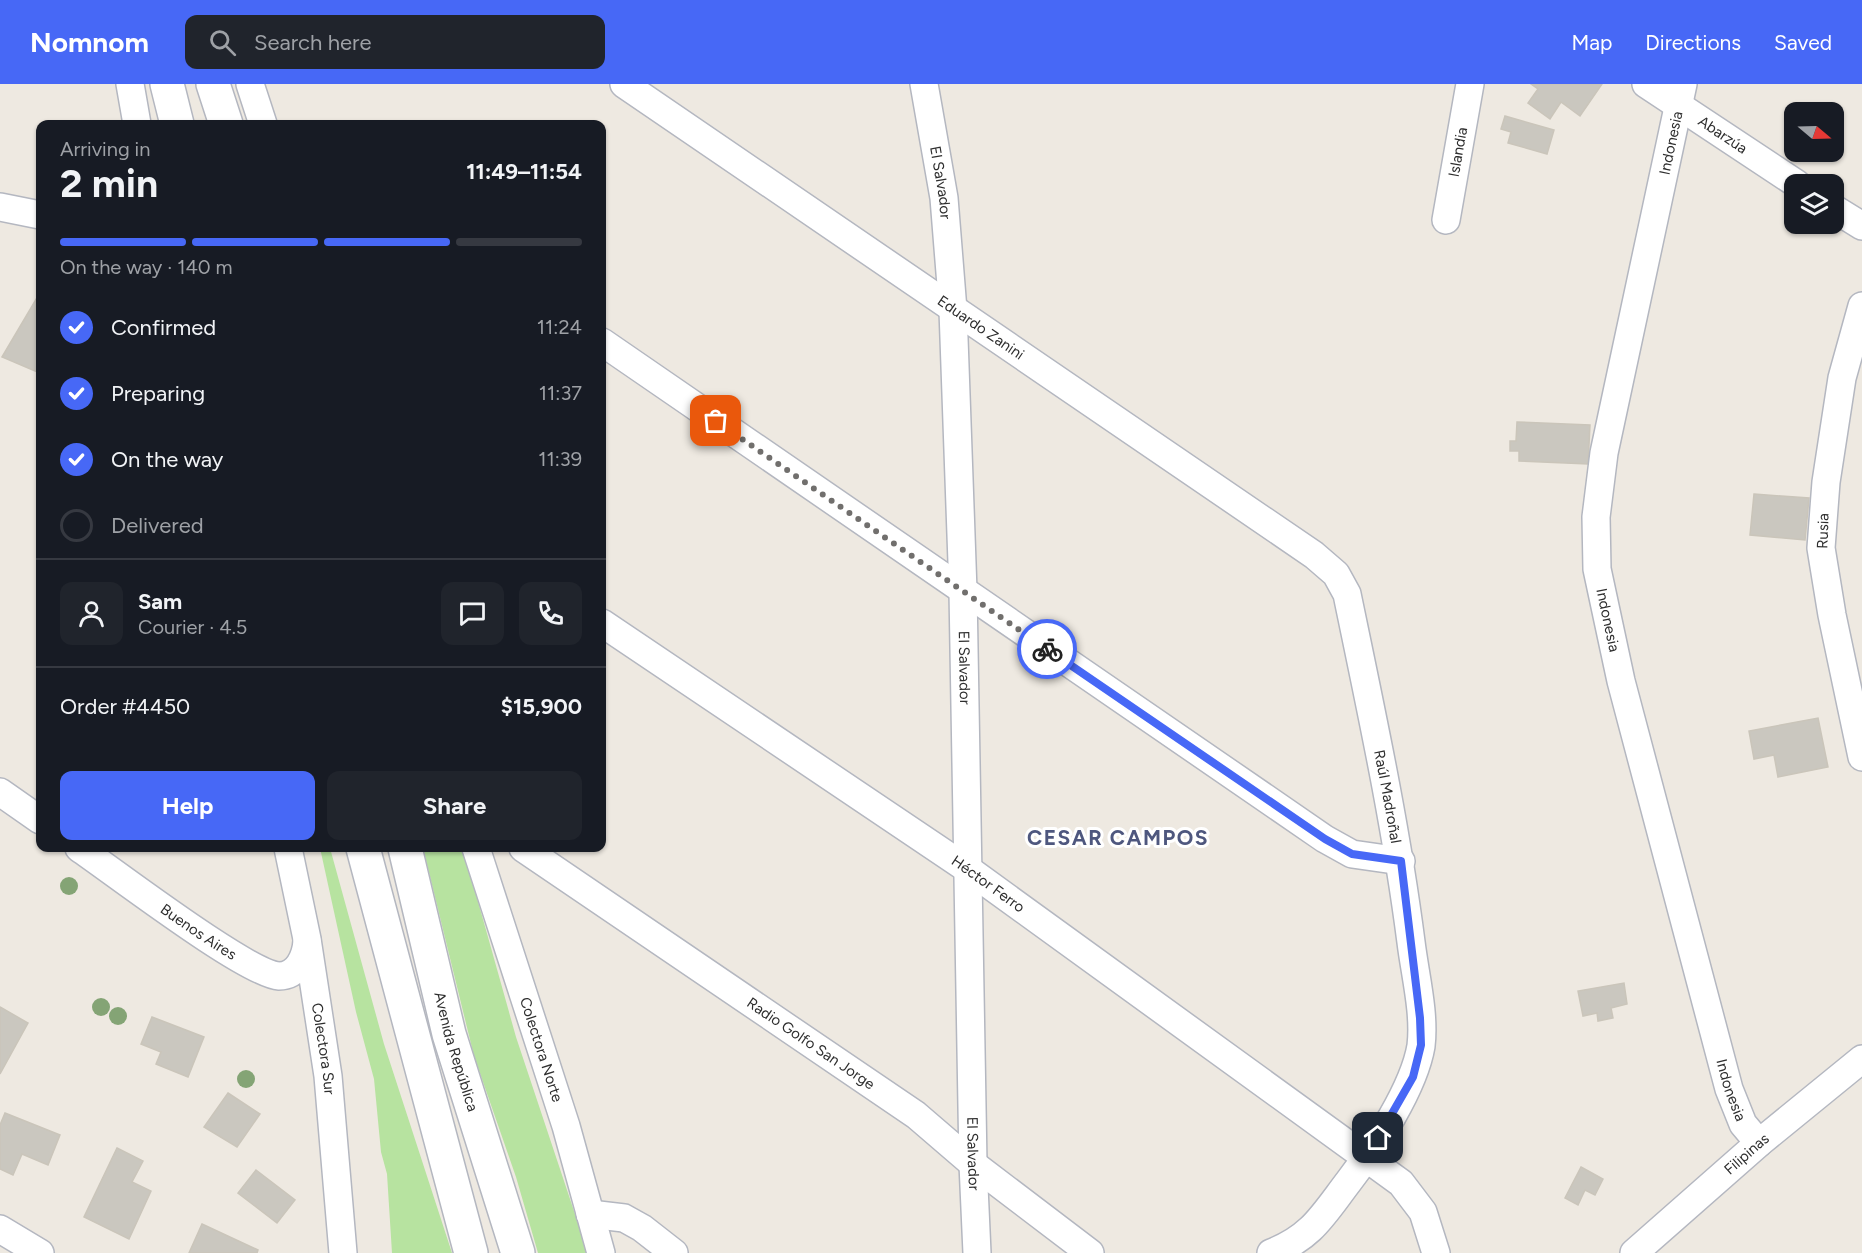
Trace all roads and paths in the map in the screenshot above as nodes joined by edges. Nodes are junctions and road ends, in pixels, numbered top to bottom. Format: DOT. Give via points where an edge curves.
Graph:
graph roads {
  1 [pos="130,84"];
  2 [pos="167,84"];
  3 [pos="213,84"];
  4 [pos="250,84"];
  5 [pos="624,84"];
  6 [pos="924,84"];
  7 [pos="1470,84"];
  8 [pos="1646,84"];
  9 [pos="1681,96"];
  10 [pos="136,120"];
  11 [pos="176,120"];
  12 [pos="225,120"];
  13 [pos="261,120"];
  14 [pos="1784,174"];
  15 [pos="0,207"];
  16 [pos="36,214"];
  17 [pos="1844,215"];
  18 [pos="1446,220"];
  19 [pos="1862,226"];
  20 [pos="1862,306"];
  21 [pos="953,310"];
  22 [pos="606,345"];
  23 [pos="1336,574"];
  24 [pos="963,591"];
  25 [pos="606,626"];
  26 [pos="1862,757"];
  27 [pos="3,803"];
  28 [pos="36,818"];
  29 [pos="85,852"];
  30 [pos="289,852"];
  31 [pos="364,852"];
  32 [pos="406,852"];
  33 [pos="477,852"];
  34 [pos="529,852"];
  35 [pos="1401,861"];
  36 [pos="969,870"];
  37 [pos="307,939"];
  38 [pos="1862,1059"];
  39 [pos="1759,1143"];
  40 [pos="1366,1158"];
  41 [pos="973,1164"];
  42 [pos="590,1214"];
  43 [pos="0,1229"];
  44 [pos="40,1253"];
  45 [pos="343,1253"];
  46 [pos="471,1253"];
  47 [pos="518,1253"];
  48 [pos="601,1253"];
  49 [pos="674,1253"];
  50 [pos="977,1253"];
  51 [pos="1090,1253"];
  52 [pos="1270,1253"];
  53 [pos="1436,1253"];
  54 [pos="1634,1253"];
  1 -- 10 [label="street"];
  2 -- 11 [label="street"];
  3 -- 12 [label="street"];
  4 -- 13 [label="street"];
  5 -- 21 [label="street, Eduardo Zanini"];
  6 -- 21 [label="street, El Salvador" via="944,198"];
  7 -- 18 [label="street, Islandia"];
  8 -- 9 [label="street, Abarzúa"];
  9 -- 14 [label="street, Abarzúa"];
  9 -- 39 [label="street, Indonesia" via="1604,453 1596,517 1597,570 1621,681 1729,1089 1743,1124"];
  15 -- 16 [label="street"];
  17 -- 19 [label="street"];
  20 -- 26 [label="street, Rusia" via="1842,378 1826,482 1821,548"];
  21 -- 23 [label="street, Eduardo Zanini" via="1314,555"];
  21 -- 24 [label="street, El Salvador"];
  22 -- 24 [label="street"];
  23 -- 35 [label="street, Raúl Madroñal" via="1347,594"];
  24 -- 35 [label="street" via="1325,839 1352,854"];
  24 -- 36 [label="street, El Salvador"];
  25 -- 36 [label="street, Héctor Ferro"];
  27 -- 28 [label="street"];
  29 -- 37 [label="street, Buenos Aires" via="260,970 279,976 291,972 306,954"];
  30 -- 37 [label="street, Colectora Sur"];
  31 -- 46 [label="street"];
  32 -- 47 [label="street, Avenida República" via="449,1034"];
  33 -- 42 [label="street, Colectora Norte" via="566,1126"];
  34 -- 41 [label="street, Radio Golfo San Jorge" via="916,1115"];
  35 -- 40 [label="street, Raúl Madroñal" via="1421,1045 1413,1077"];
  36 -- 40 [label="street, Héctor Ferro"];
  36 -- 41 [label="street, El Salvador"];
  37 -- 45 [label="street, Colectora Sur" via="328,1076"];
  38 -- 39 [label="street, Filipinas"];
  39 -- 54 [label="street, Filipinas"];
  40 -- 52 [label="street, Raúl Madroñal" via="1310,1233"];
  40 -- 53 [label="street, Héctor Ferro" via="1401,1183 1423,1212"];
  41 -- 50 [label="street, El Salvador"];
  41 -- 51 [label="street, Radio Golfo San Jorge"];
  42 -- 48 [label="street, Colectora Norte"];
  42 -- 49 [label="street" via="624,1218"];
  43 -- 44 [label="street"];
}
